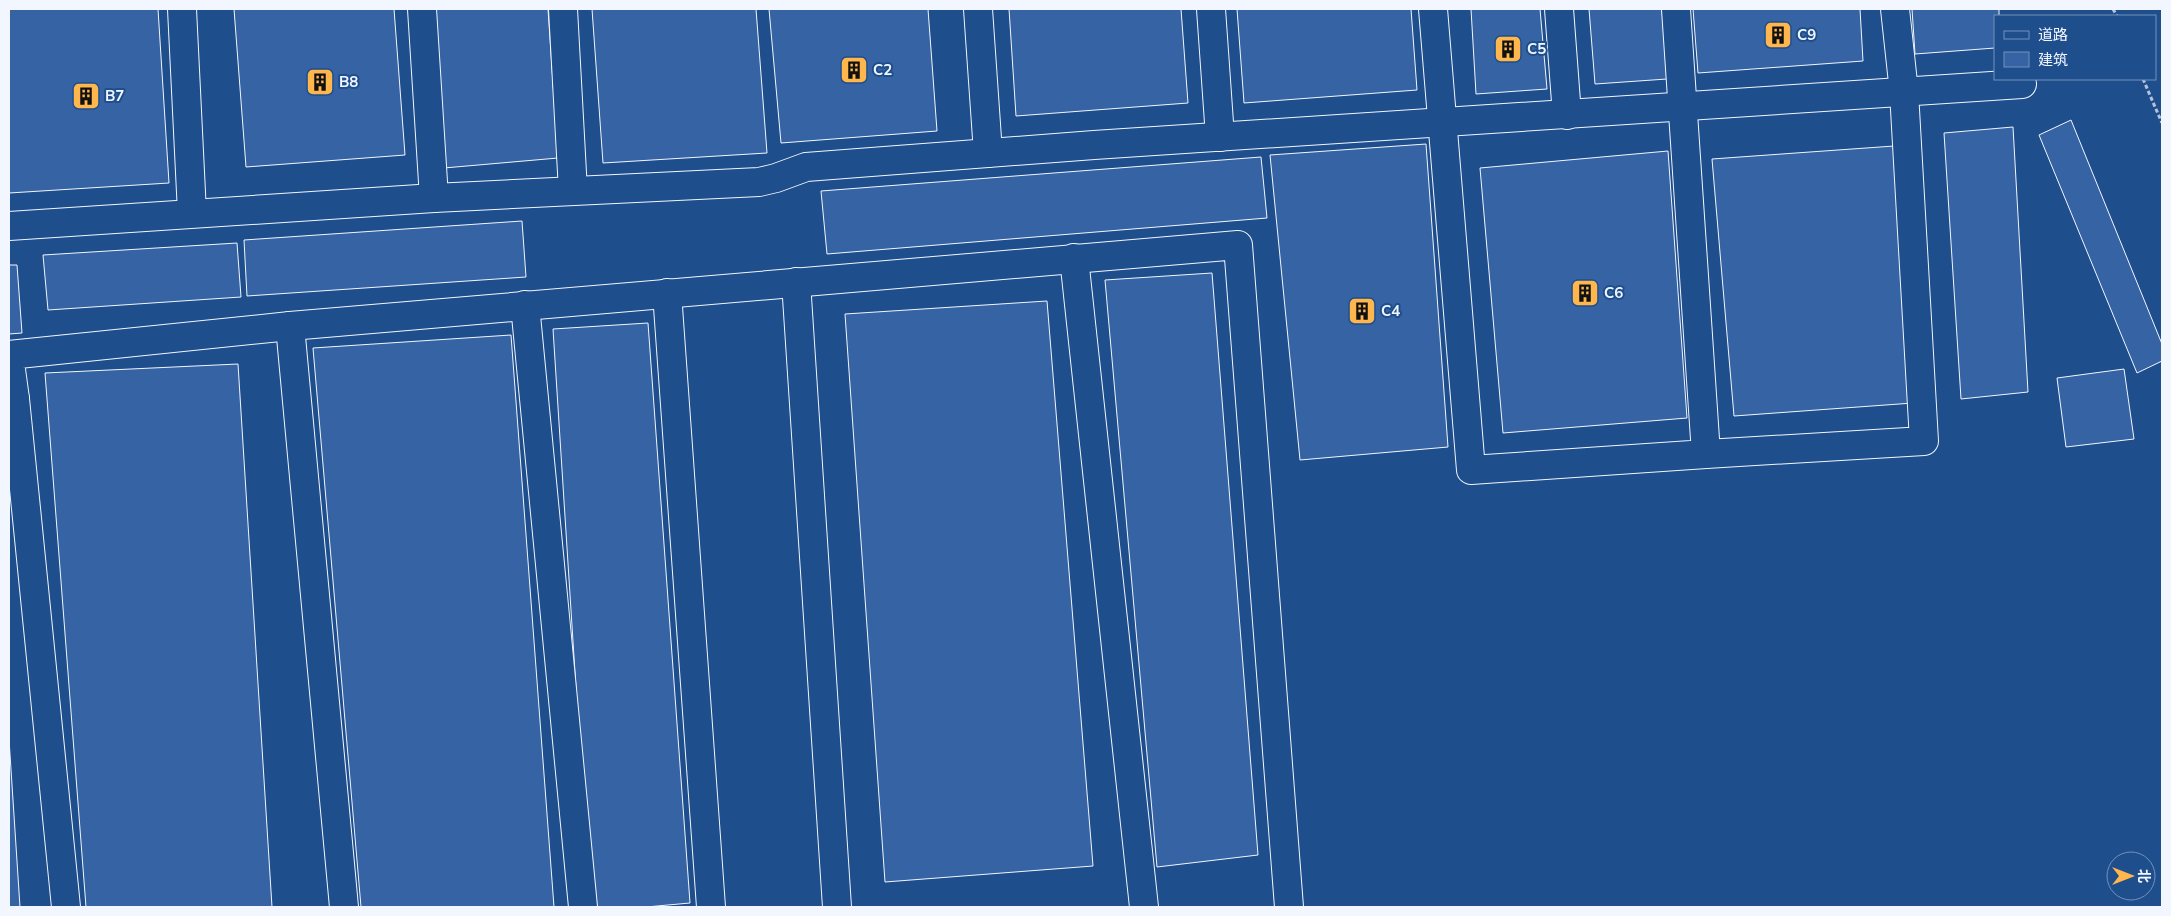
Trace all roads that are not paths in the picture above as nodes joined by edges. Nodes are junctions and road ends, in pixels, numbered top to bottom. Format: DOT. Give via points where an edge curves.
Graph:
graph roads {
  1 [pos="182,9"];
  2 [pos="422,9"];
  3 [pos="563,9"];
  4 [pos="978,9"];
  5 [pos="1211,9"];
  6 [pos="1433,9"];
  7 [pos="1559,9"];
  8 [pos="1676,9"];
  9 [pos="1895,9"];
  10 [pos="2022,84"];
  11 [pos="1904,92"];
  12 [pos="1682,107"];
  13 [pos="1567,115"];
  14 [pos="1442,123"];
  15 [pos="1220,137"];
  16 [pos="988,153"];
  17 [pos="573,191"];
  18 [pos="434,198"];
  19 [pos="192,213"];
  20 [pos="9,226"];
  21 [pos="1074,258"];
  22 [pos="796,282"];
  23 [pos="667,293"];
  24 [pos="525,305"];
  25 [pos="290,326"];
  26 [pos="12,399"];
  27 [pos="1706,454"];
  28 [pos="66,907"];
  29 [pos="344,907"];
  30 [pos="583,907"];
  31 [pos="711,907"];
  32 [pos="837,907"];
  33 [pos="1144,907"];
  34 [pos="1289,907"];
  1 -- 19 [label="lane"];
  2 -- 18 [label="lane"];
  3 -- 17 [label="lane"];
  4 -- 16 [label="lane"];
  5 -- 15 [label="lane"];
  6 -- 14 [label="lane"];
  7 -- 13 [label="lane"];
  8 -- 12 [label="lane"];
  9 -- 11 [label="lane"];
  10 -- 11 [label="lane"];
  11 -- 12 [label="lane"];
  11 -- 27 [label="lane" via="1924,441"];
  12 -- 13 [label="lane"];
  12 -- 27 [label="lane"];
  13 -- 14 [label="lane"];
  14 -- 15 [label="lane"];
  14 -- 27 [label="lane" via="1471,470"];
  15 -- 16 [label="lane"];
  16 -- 17 [label="lane" via="806,167 759,182"];
  17 -- 18 [label="lane"];
  18 -- 19 [label="lane"];
  19 -- 20 [label="lane"];
  21 -- 22 [label="lane"];
  21 -- 33 [label="lane"];
  21 -- 34 [label="lane" via="1238,245"];
  22 -- 23 [label="lane"];
  22 -- 32 [label="lane"];
  23 -- 24 [label="lane"];
  23 -- 31 [label="lane"];
  24 -- 25 [label="lane"];
  24 -- 30 [label="lane"];
  25 -- 26 [label="lane" via="9,355"];
  25 -- 29 [label="lane"];
  26 -- 28 [label="lane"];
}
